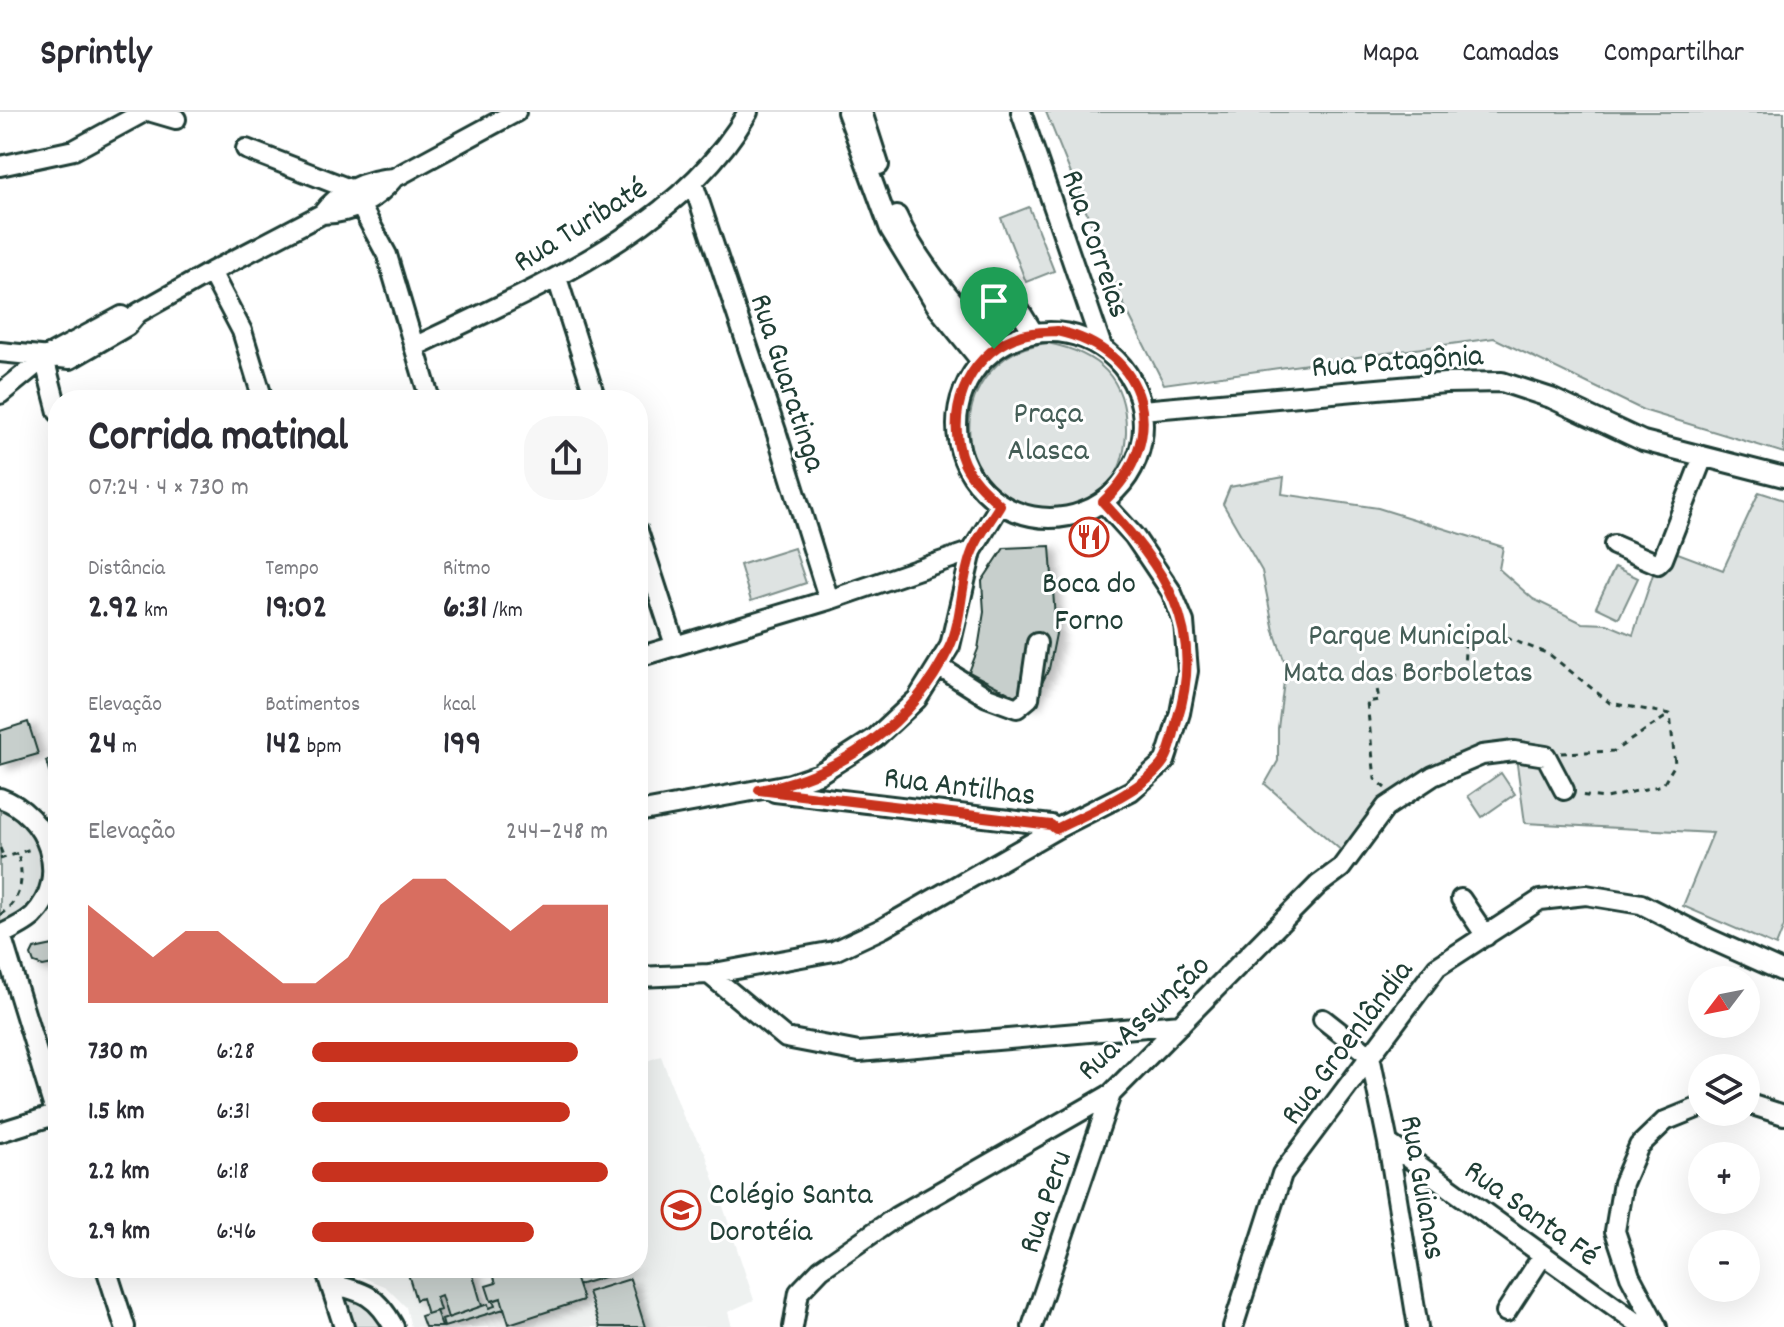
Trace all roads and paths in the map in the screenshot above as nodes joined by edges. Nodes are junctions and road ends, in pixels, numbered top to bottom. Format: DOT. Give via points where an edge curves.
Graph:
graph roads {
  1 [pos="144,112"];
  2 [pos="152,112"];
  3 [pos="516,112"];
  4 [pos="748,112"];
  5 [pos="847,112"];
  6 [pos="862,112"];
  7 [pos="1021,112"];
  8 [pos="176,119"];
  9 [pos="246,149"];
  10 [pos="0,166"];
  11 [pos="693,183"];
  12 [pos="356,197"];
  13 [pos="211,272"];
  14 [pos="557,278"];
  15 [pos="1002,282"];
  16 [pos="1033,332"];
  17 [pos="414,347"];
  18 [pos="1102,347"];
  19 [pos="0,352"];
  20 [pos="988,355"];
  21 [pos="44,358"];
  22 [pos="52,390"];
  23 [pos="260,390"];
  24 [pos="427,390"];
  25 [pos="593,390"];
  26 [pos="0,394"];
  27 [pos="1142,410"];
  28 [pos="1703,457"];
  29 [pos="1784,477"];
  30 [pos="1103,502"];
  31 [pos="1000,505"];
  32 [pos="1614,545"];
  33 [pos="972,551"];
  34 [pos="648,562"];
  35 [pos="829,600"];
  36 [pos="1037,643"];
  37 [pos="675,645"];
  38 [pos="648,654"];
  39 [pos="938,666"];
  40 [pos="1670,714"];
  41 [pos="1546,756"];
  42 [pos="759,790"];
  43 [pos="1571,793"];
  44 [pos="0,798"];
  45 [pos="1398,798"];
  46 [pos="648,810"];
  47 [pos="1056,829"];
  48 [pos="48,836"];
  49 [pos="48,844"];
  50 [pos="0,848"];
  51 [pos="18,854"];
  52 [pos="2,859"];
  53 [pos="48,890"];
  54 [pos="1461,899"];
  55 [pos="0,915"];
  56 [pos="0,935"];
  57 [pos="1486,936"];
  58 [pos="1784,972"];
  59 [pos="709,974"];
  60 [pos="648,977"];
  61 [pos="1323,1019"];
  62 [pos="1181,1024"];
  63 [pos="1370,1056"];
  64 [pos="48,1087"];
  65 [pos="1111,1094"];
  66 [pos="1760,1107"];
  67 [pos="1688,1112"];
  68 [pos="1784,1115"];
  69 [pos="48,1119"];
  70 [pos="0,1132"];
  71 [pos="1388,1143"];
  72 [pos="1543,1255"];
  73 [pos="109,1278"];
  74 [pos="329,1278"];
  75 [pos="332,1278"];
  76 [pos="1506,1312"];
  77 [pos="125,1327"];
  78 [pos="344,1327"];
  79 [pos="394,1327"];
  80 [pos="793,1327"];
  81 [pos="1032,1327"];
  82 [pos="1233,1327"];
  83 [pos="1418,1327"];
  84 [pos="1643,1327"];
  85 [pos="1657,1327"];
  1 -- 10 [label="street" via="74,150"];
  2 -- 8 [label="street"];
  3 -- 12 [label="street" via="394,178 382,192"];
  4 -- 11 [label="street, Rua Turibaté"];
  5 -- 20 [label="street" via="903,253 938,308"];
  6 -- 20 [label="street" via="901,224"];
  7 -- 18 [label="street, Rua Correias"];
  9 -- 12 [label="street"];
  11 -- 14 [label="street, Rua Turibaté" via="626,236"];
  11 -- 35 [label="street, Rua Guaratinga"];
  12 -- 13 [label="street" via="340,214 322,214"];
  12 -- 17 [label="street" via="387,255"];
  13 -- 21 [label="street" via="70,359"];
  13 -- 23 [label="street" via="242,331"];
  14 -- 17 [label="street, Rua Turibaté"];
  14 -- 25 [label="street"];
  15 -- 16 [label="street"];
  16 -- 18 [label="street" via="1081,336"];
  16 -- 20 [label="street"];
  17 -- 24 [label="street"];
  18 -- 27 [label="street" via="1135,386"];
  19 -- 21 [label="street"];
  20 -- 31 [label="street" via="965,383 957,437 964,464"];
  21 -- 22 [label="street"];
  21 -- 26 [label="street"];
  27 -- 28 [label="street, Rua Patagônia" via="1502,382 1551,398 1643,441"];
  27 -- 30 [label="street" via="1136,462"];
  28 -- 29 [label="street, Rua Patagônia"];
  28 -- 32 [label="street" via="1658,564"];
  30 -- 31 [label="street" via="1052,519"];
  30 -- 47 [label="street" via="1171,591 1184,622 1188,671 1165,761 1131,791"];
  31 -- 33 [label="street"];
  33 -- 35 [label="street"];
  33 -- 39 [label="street" via="950,646"];
  34 -- 37 [label="street"];
  35 -- 37 [label="street"];
  36 -- 39 [label="street" via="1029,698 1022,707 987,697"];
  37 -- 38 [label="street"];
  39 -- 42 [label="street" via="917,699 847,758 819,774"];
  40 -- 41 [label="path" via="1614,751"];
  40 -- 43 [label="path" via="1675,764 1663,785 1606,798"];
  40 -- 45 [label="path" via="1610,703 1549,654 1466,628 1464,671 1375,677 1379,700 1367,702 1375,779"];
  41 -- 43 [label="street"];
  41 -- 45 [label="street, Rua Assunção" via="1514,751 1472,757"];
  42 -- 46 [label="street"];
  42 -- 47 [label="street, Rua Antilhas"];
  44 -- 48 [label="street" via="27,813"];
  45 -- 62 [label="street, Rua Assunção" via="1341,868"];
  47 -- 59 [label="street" via="834,951"];
  49 -- 51 [label="path"];
  50 -- 52 [label="path"];
  51 -- 52 [label="path"];
  51 -- 55 [label="path" via="21,888"];
  53 -- 56 [label="street" via="33,915"];
  54 -- 57 [label="street"];
  56 -- 64 [label="street"];
  57 -- 58 [label="street, Rua Groenlândia" via="1540,900 1586,895 1641,904"];
  57 -- 63 [label="street, Rua Groenlândia" via="1437,967"];
  59 -- 60 [label="street"];
  59 -- 62 [label="street" via="786,1038 859,1052"];
  61 -- 63 [label="street"];
  62 -- 65 [label="street, Rua Assunção"];
  63 -- 71 [label="street, Rua Guianas"];
  63 -- 82 [label="street, Rua Groenlândia" via="1282,1174"];
  65 -- 80 [label="street, Rua Assunção" via="847,1249 799,1292"];
  65 -- 81 [label="street, Rua Peru"];
  66 -- 68 [label="street"];
  67 -- 85 [label="street" via="1665,1121 1639,1146 1623,1183 1615,1231 1630,1276"];
  69 -- 70 [label="street"];
  71 -- 72 [label="street, Rua Santa Fé"];
  71 -- 83 [label="street, Rua Guianas"];
  72 -- 76 [label="street"];
  72 -- 84 [label="street, Rua Santa Fé"];
  73 -- 77 [label="street"];
  74 -- 78 [label="street"];
  75 -- 79 [label="street" via="366,1293 383,1307"];
}
